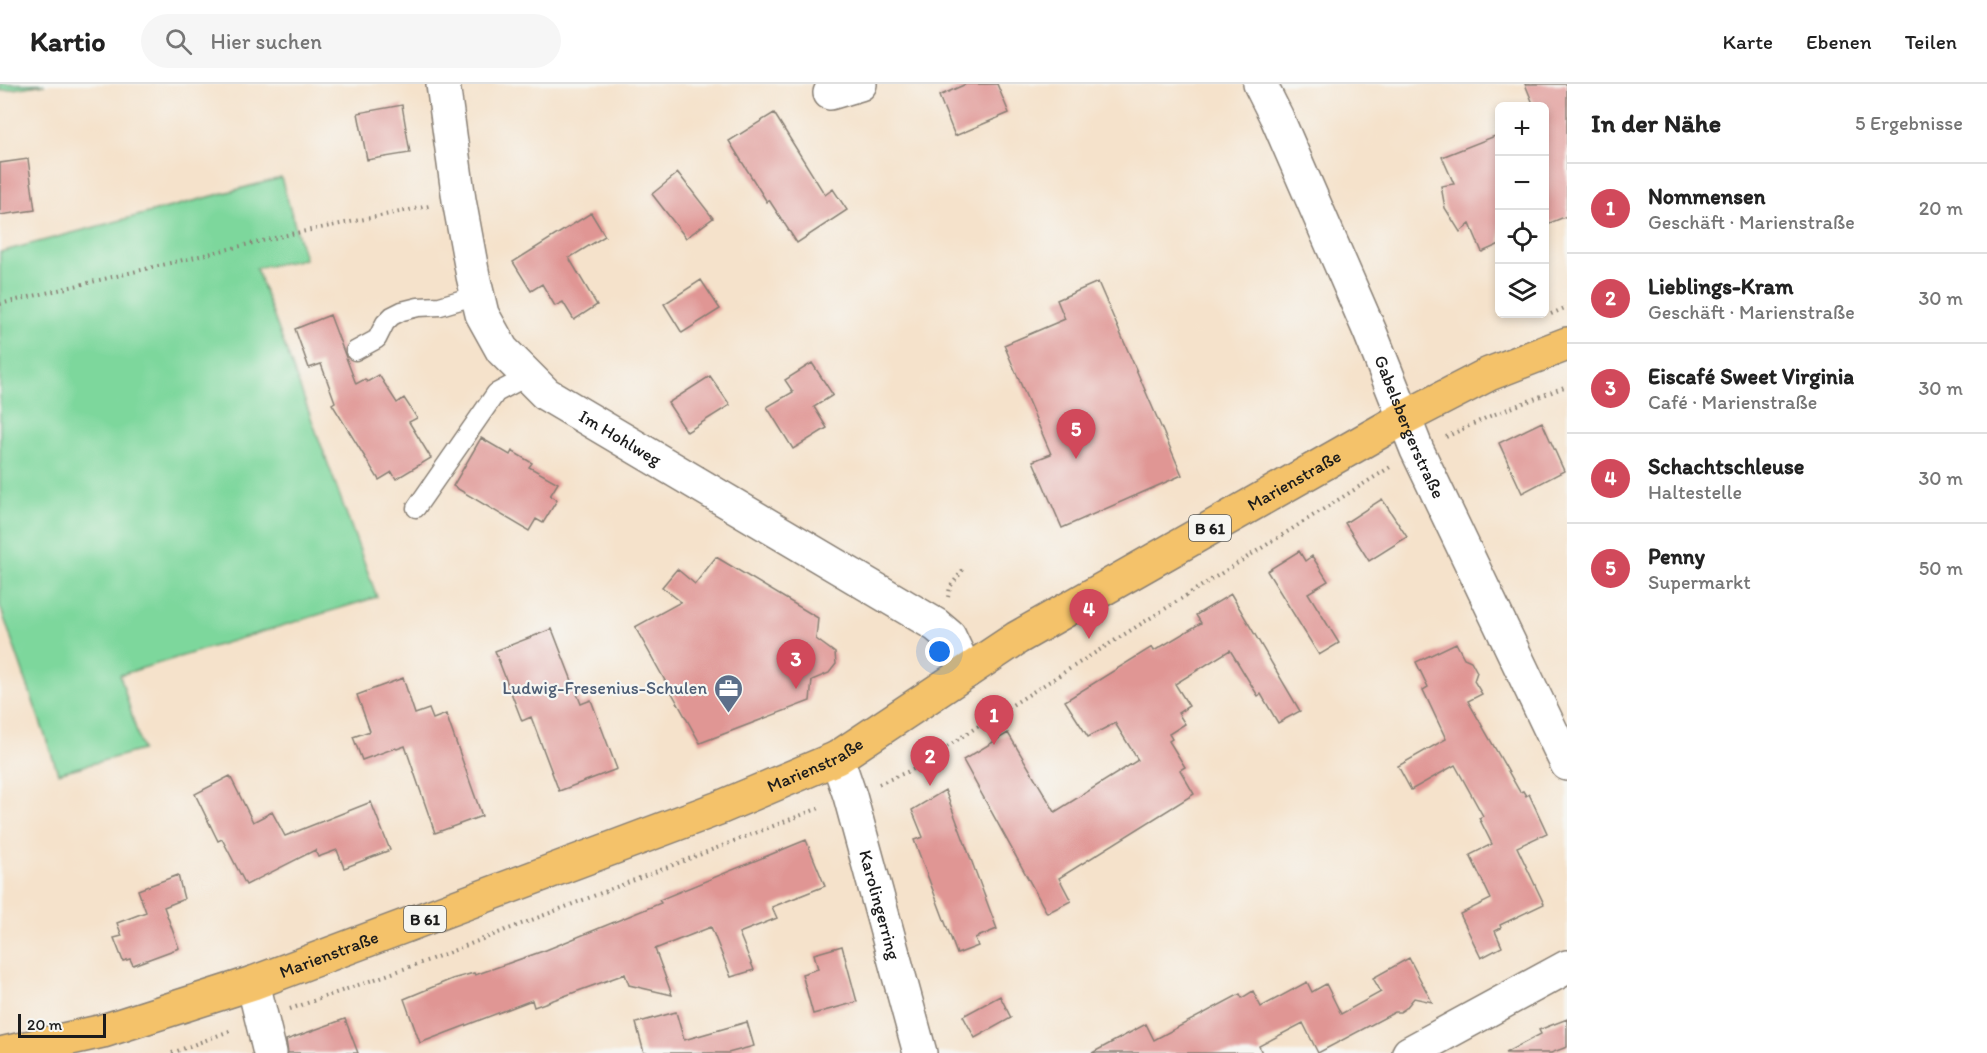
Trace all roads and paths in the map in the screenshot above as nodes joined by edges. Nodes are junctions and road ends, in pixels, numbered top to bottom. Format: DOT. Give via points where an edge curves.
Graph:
graph roads {
  1 [pos="443,84"];
  2 [pos="1260,84"];
  3 [pos="459,200"];
  4 [pos="477,295"];
  5 [pos="0,304"];
  6 [pos="1567,307"];
  7 [pos="1549,316"];
  8 [pos="1567,344"];
  9 [pos="356,351"];
  10 [pos="528,376"];
  11 [pos="1404,418"];
  12 [pos="416,508"];
  13 [pos="966,672"];
  14 [pos="837,758"];
  15 [pos="1567,764"];
  16 [pos="1567,967"];
  17 [pos="253,983"];
  18 [pos="4,1053"];
  19 [pos="270,1053"];
  20 [pos="920,1053"];
  21 [pos="1409,1053"];
  1 -- 3 [label="street, Im Hohlweg"];
  2 -- 11 [label="street, Gabelsbergerstraße"];
  3 -- 4 [label="street, Im Hohlweg"];
  3 -- 5 [label="path" via="291,234"];
  4 -- 9 [label="lane" via="440,306 402,311 385,323 377,339"];
  4 -- 10 [label="street, Im Hohlweg" via="482,314 501,350"];
  6 -- 7 [label="path"];
  8 -- 11 [label="main road, Marienstraße / B 61" via="1490,374"];
  10 -- 12 [label="lane" via="495,393"];
  10 -- 13 [label="street, Im Hohlweg" via="546,394 936,625 949,636"];
  11 -- 13 [label="main road, Marienstraße / B 61" via="1017,638"];
  11 -- 15 [label="street, Gabelsbergerstraße"];
  13 -- 14 [label="main road, Marienstraße / B 61"];
  14 -- 17 [label="main road, Marienstraße / B 61" via="709,812"];
  14 -- 20 [label="street, Karolingerring"];
  16 -- 21 [label="street"];
  17 -- 18 [label="main road, Marienstraße / B 61" via="103,1031"];
  17 -- 19 [label="street"];
}
